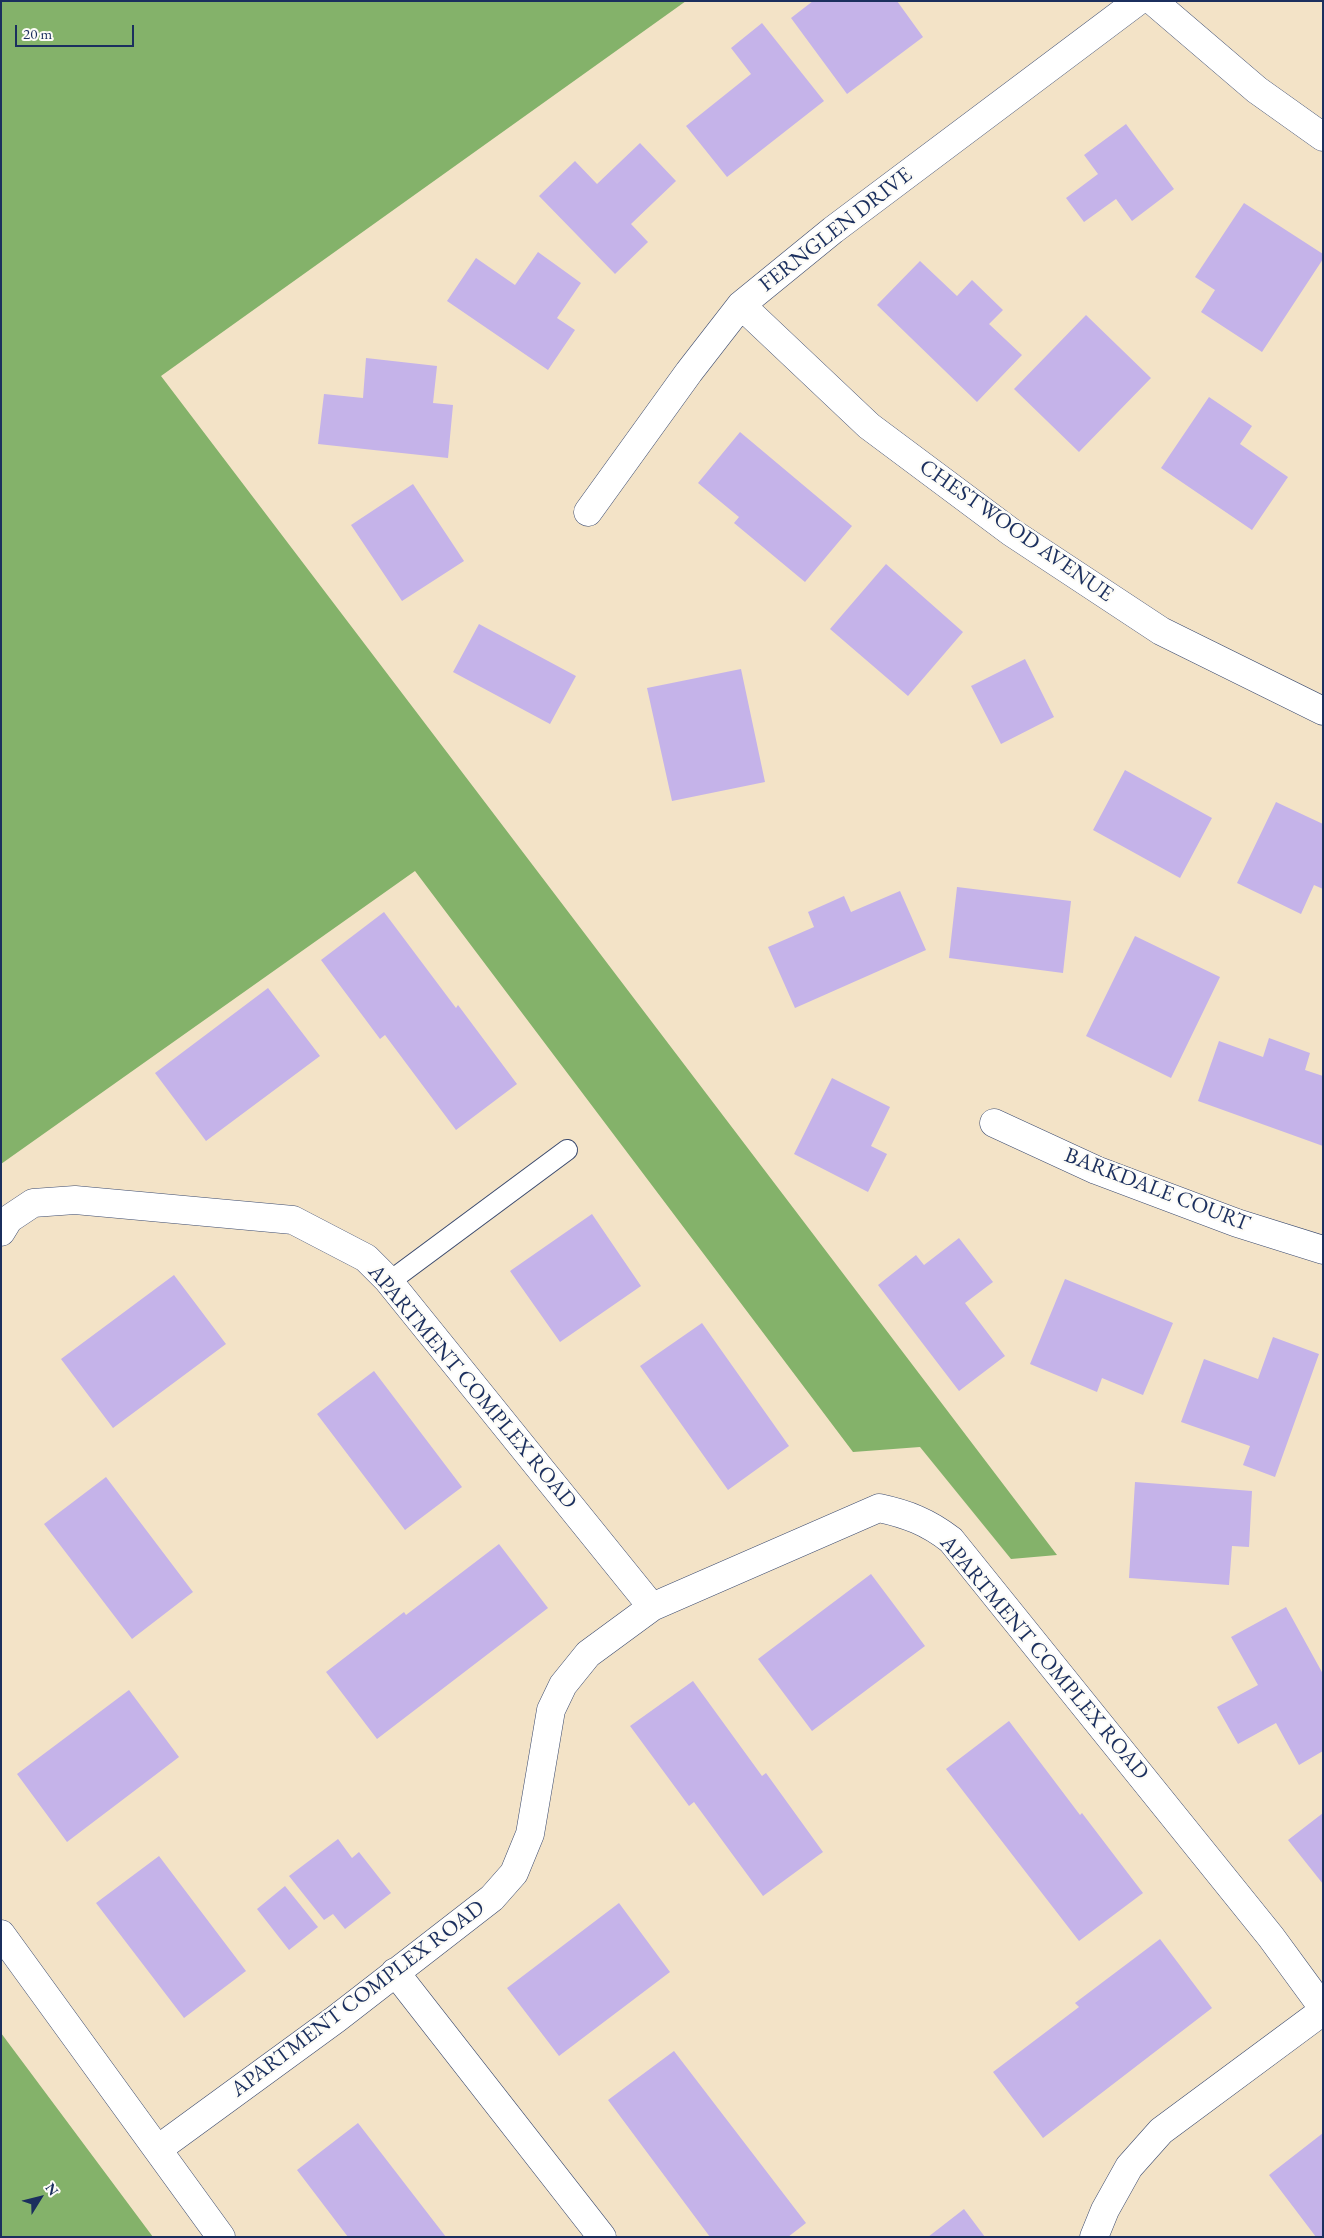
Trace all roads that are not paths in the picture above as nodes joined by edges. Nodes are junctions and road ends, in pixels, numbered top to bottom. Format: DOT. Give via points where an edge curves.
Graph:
graph roads {
  1 [pos="1138,1"];
  2 [pos="1153,1"];
  3 [pos="1323,138"];
  4 [pos="741,305"];
  5 [pos="588,512"];
  6 [pos="1323,711"];
  7 [pos="994,1123"];
  8 [pos="567,1150"];
  9 [pos="1,1232"];
  10 [pos="1323,1250"];
  11 [pos="389,1282"];
  12 [pos="652,1607"];
  13 [pos="1,1934"];
  14 [pos="395,1972"];
  15 [pos="1323,2010"];
  16 [pos="158,2149"];
  17 [pos="221,2237"];
  18 [pos="602,2237"];
  19 [pos="1094,2237"];
  1 -- 4 [label="street, FERNGLEN DRIVE" via="833,230"];
  2 -- 3 [label="street" via="1257,90"];
  4 -- 5 [label="street, FERNGLEN DRIVE"];
  4 -- 6 [label="street, CHESTWOOD AVENUE" via="869,426 1011,532 1161,631"];
  7 -- 10 [label="street, BARKDALE COURT" via="1096,1170 1237,1223"];
  8 -- 11 [label="lane"];
  9 -- 11 [label="street, APARTMENT COMPLEX ROAD" via="9,1219 33,1203 75,1200 294,1220 366,1258"];
  11 -- 12 [label="street, APARTMENT COMPLEX ROAD"];
  12 -- 14 [label="street, APARTMENT COMPLEX ROAD" via="588,1654 563,1686 551,1710 530,1834 514,1873 492,1898"];
  12 -- 15 [label="street, APARTMENT COMPLEX ROAD" via="879,1508 904,1513 930,1524 951,1540 1129,1758 1271,1937"];
  13 -- 16 [label="street"];
  14 -- 16 [label="street, APARTMENT COMPLEX ROAD"];
  14 -- 18 [label="street"];
  15 -- 19 [label="street, APARTMENT COMPLEX ROAD" via="1161,2131 1129,2168"];
  16 -- 17 [label="street"];
}
